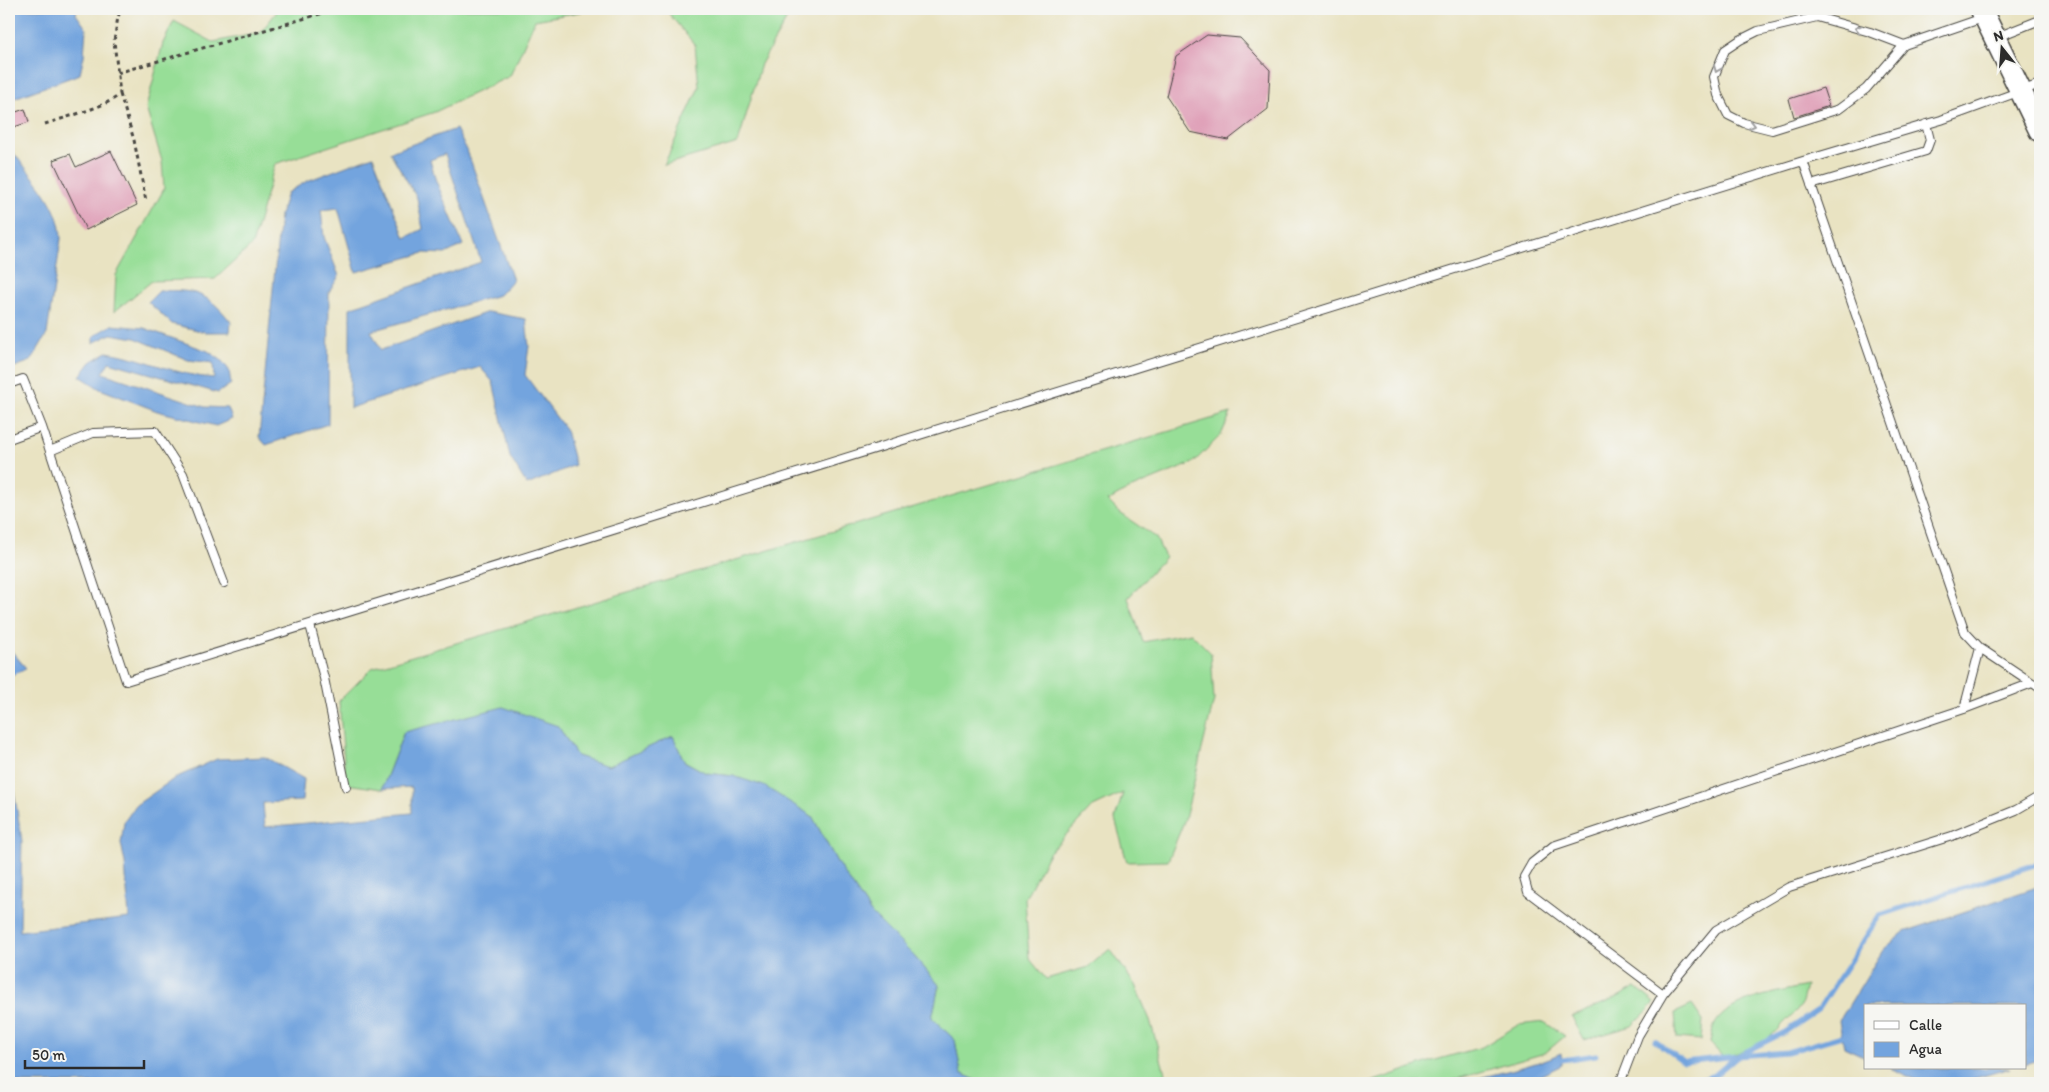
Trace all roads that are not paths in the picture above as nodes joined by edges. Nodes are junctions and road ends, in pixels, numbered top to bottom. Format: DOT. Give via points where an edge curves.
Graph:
graph roads {
  1 [pos="1983,13"];
  2 [pos="2040,20"];
  3 [pos="1995,37"];
  4 [pos="1904,46"];
  5 [pos="2031,87"];
  6 [pos="1926,124"];
  7 [pos="2040,131"];
  8 [pos="1803,161"];
  9 [pos="1811,184"];
  10 [pos="9,384"];
  11 [pos="42,427"];
  12 [pos="9,438"];
  13 [pos="50,451"];
  14 [pos="224,583"];
  15 [pos="310,625"];
  16 [pos="1980,648"];
  17 [pos="2032,683"];
  18 [pos="2040,688"];
  19 [pos="1964,709"];
  20 [pos="346,787"];
  21 [pos="2040,796"];
  22 [pos="1663,994"];
  23 [pos="1620,1083"];
  1 -- 3 [label="street"];
  1 -- 4 [label="lane"];
  2 -- 3 [label="lane"];
  3 -- 5 [label="street"];
  4 -- 4 [label="lane, one-way" via="1870,32 1817,17 1758,31 1740,40 1725,50 1714,77 1728,115 1772,130 1839,109 1866,89"];
  5 -- 6 [label="lane"];
  5 -- 7 [label="street"];
  6 -- 8 [label="lane"];
  6 -- 9 [label="lane" via="1930,140 1926,151"];
  8 -- 9 [label="lane"];
  8 -- 15 [label="lane"];
  9 -- 16 [label="lane" via="1965,632"];
  10 -- 11 [label="lane" via="23,380"];
  11 -- 12 [label="lane"];
  11 -- 13 [label="lane"];
  13 -- 14 [label="lane" via="93,433 155,431 183,474"];
  13 -- 15 [label="lane" via="126,681"];
  15 -- 20 [label="lane"];
  16 -- 17 [label="lane"];
  16 -- 19 [label="lane"];
  17 -- 18 [label="lane"];
  17 -- 19 [label="lane"];
  19 -- 22 [label="lane" via="1553,846 1532,863 1524,877 1528,892"];
  21 -- 22 [label="lane" via="2016,810 1952,836 1789,887 1716,930"];
  22 -- 23 [label="lane" via="1638,1036"];
}
